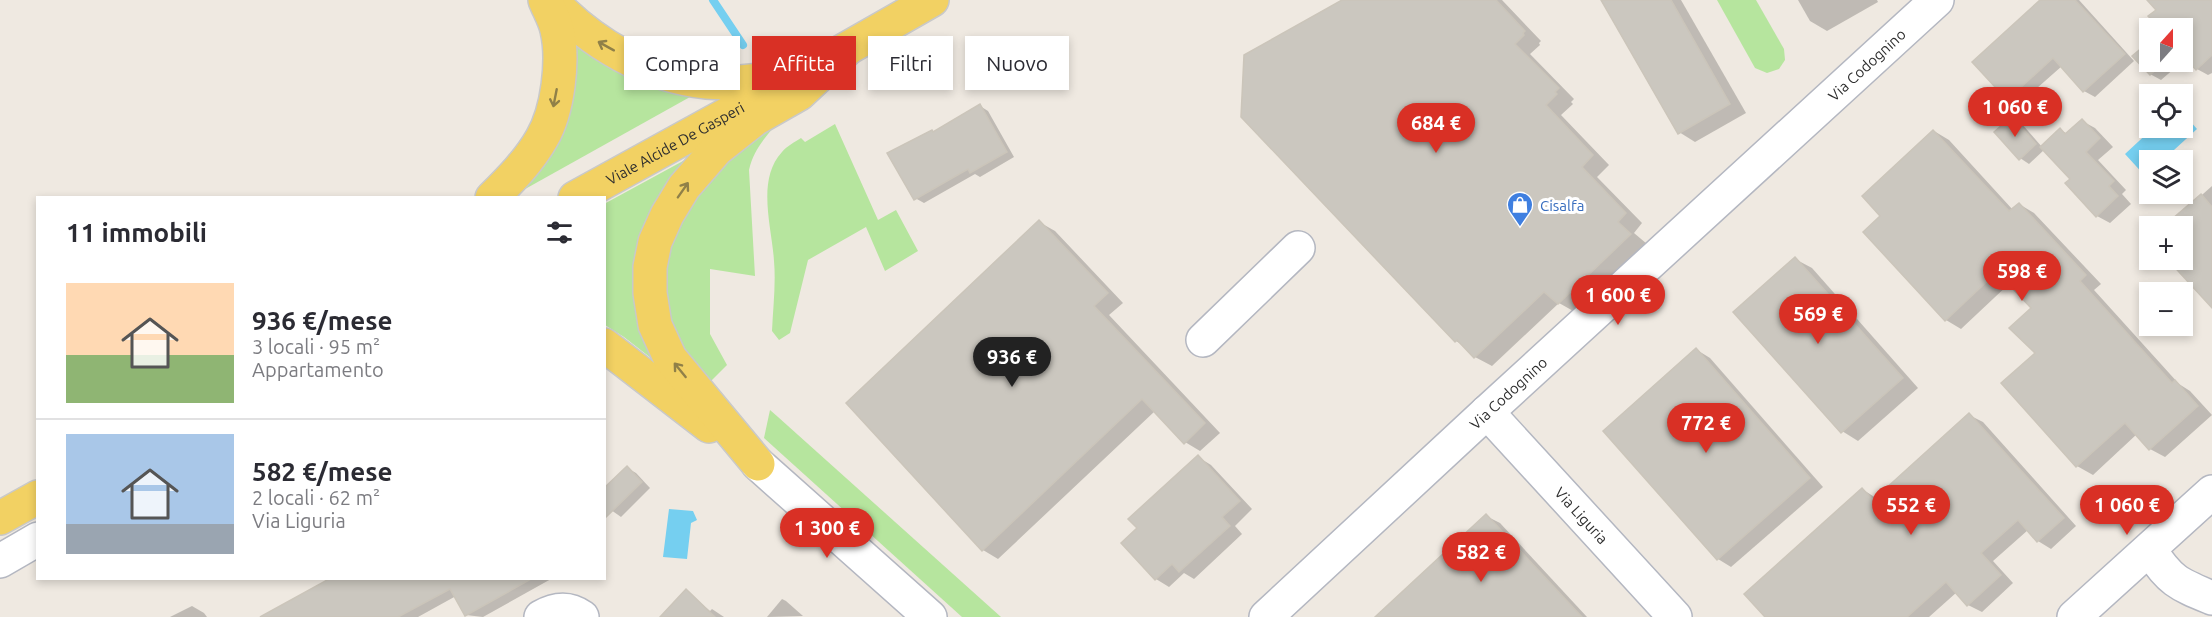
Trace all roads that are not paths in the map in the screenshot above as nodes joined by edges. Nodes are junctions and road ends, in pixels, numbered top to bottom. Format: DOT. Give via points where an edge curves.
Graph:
graph roads {
  1 [pos="545,0"];
  2 [pos="551,0"];
  3 [pos="932,0"];
  4 [pos="1937,0"];
  5 [pos="856,44"];
  6 [pos="752,81"];
  7 [pos="771,90"];
  8 [pos="803,90"];
  9 [pos="494,196"];
  10 [pos="579,196"];
  11 [pos="1298,248"];
  12 [pos="1203,340"];
  13 [pos="606,347"];
  14 [pos="1487,412"];
  15 [pos="758,464"];
  16 [pos="36,485"];
  17 [pos="2212,492"];
  18 [pos="0,494"];
  19 [pos="36,498"];
  20 [pos="0,518"];
  21 [pos="36,540"];
  22 [pos="2150,550"];
  23 [pos="0,561"];
  24 [pos="2212,598"];
  25 [pos="930,617"];
  26 [pos="1266,617"];
  27 [pos="1676,617"];
  28 [pos="2074,617"];
  1 -- 9 [label="main road, one-way" via="557,30 560,65 555,101 543,136 520,171"];
  6 -- 2 [label="main road, one-way" via="708,82 669,74 631,60 596,41"];
  3 -- 5 [label="main road, Viale Alcide De Gasperi"];
  4 -- 14 [label="street, Via Codognino"];
  7 -- 10 [label="main road, Viale Alcide De Gasperi"];
  15 -- 8 [label="main road, one-way" via="670,358 656,325 650,267 655,242 667,215 717,149 754,119"];
  11 -- 12 [label="street"];
  13 -- 15 [label="main road"];
  14 -- 26 [label="street, Via Codognino"];
  14 -- 27 [label="street, Via Liguria"];
  15 -- 25 [label="street"];
  16 -- 18 [label="main road"];
  17 -- 22 [label="street"];
  19 -- 20 [label="main road"];
  21 -- 23 [label="street"];
  22 -- 24 [label="street" via="2164,572"];
  22 -- 28 [label="street"];
}
